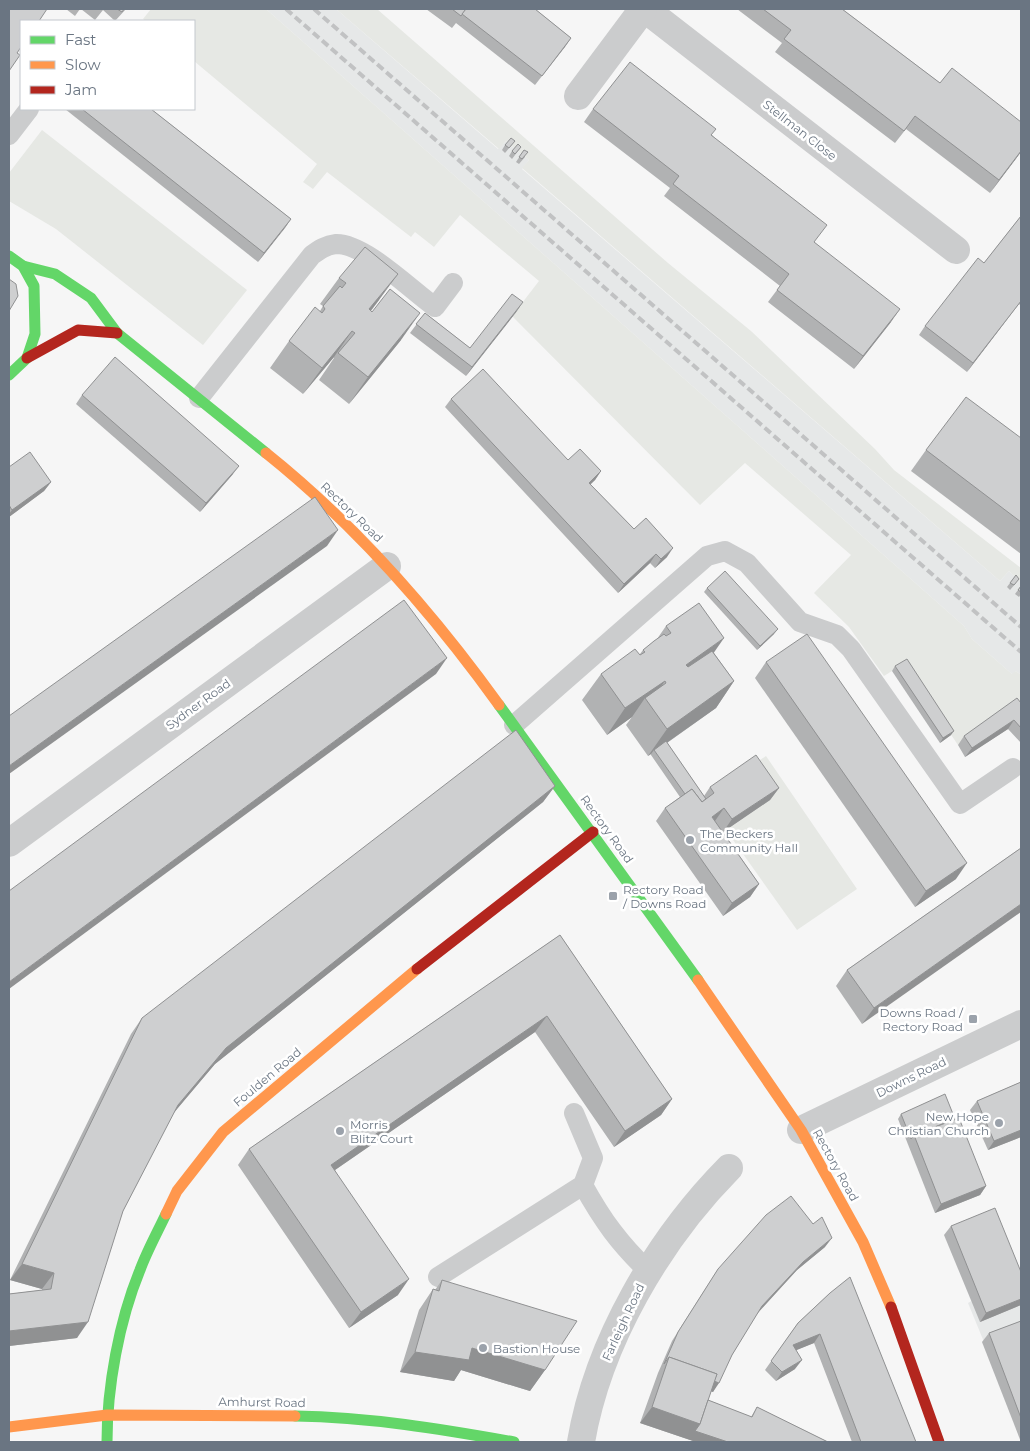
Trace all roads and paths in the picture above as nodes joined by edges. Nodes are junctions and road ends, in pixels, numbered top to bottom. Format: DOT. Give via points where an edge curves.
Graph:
graph roads {
  1 [pos="636,12"];
  2 [pos="578,96"];
  3 [pos="28,110"];
  4 [pos="9,135"];
  5 [pos="956,250"];
  6 [pos="9,256"];
  7 [pos="23,266"];
  8 [pos="453,283"];
  9 [pos="117,333"];
  10 [pos="27,358"];
  11 [pos="9,375"];
  12 [pos="199,398"];
  13 [pos="387,566"];
  14 [pos="514,725"];
  15 [pos="1013,768"];
  16 [pos="593,832"];
  17 [pos="9,843"];
  18 [pos="1021,1024"];
  19 [pos="574,1113"];
  20 [pos="801,1130"];
  21 [pos="729,1168"];
  22 [pos="583,1185"];
  23 [pos="649,1272"];
  24 [pos="438,1277"];
  25 [pos="107,1415"];
  26 [pos="9,1427"];
  27 [pos="107,1442"];
  28 [pos="514,1442"];
  29 [pos="581,1442"];
  30 [pos="938,1442"];
  1 -- 2 [label="street, Stellman Close"];
  1 -- 5 [label="street, Stellman Close"];
  3 -- 4 [label="lane"];
  6 -- 7 [label="main road, Rectory Road"];
  7 -- 9 [label="main road, Rectory Road" via="55,274 69,282 91,298"];
  7 -- 10 [label="main road, Rectory Road" via="34,286 35,334"];
  8 -- 12 [label="lane" via="435,307 361,250 338,244 321,248 312,255"];
  9 -- 10 [label="main road" via="78,330"];
  9 -- 12 [label="main road, Rectory Road"];
  10 -- 11 [label="main road"];
  12 -- 13 [label="main road, Rectory Road" via="288,471"];
  13 -- 14 [label="main road, Rectory Road" via="417,599"];
  13 -- 17 [label="street, Sydner Road"];
  14 -- 15 [label="lane" via="707,556 725,552 747,563 800,622 837,635 851,649 960,804"];
  14 -- 16 [label="main road, Rectory Road"];
  16 -- 20 [label="main road, Rectory Road"];
  16 -- 25 [label="main road, Foulden Road" via="430,958 223,1132 177,1191 140,1271 117,1345"];
  18 -- 20 [label="street, Downs Road"];
  19 -- 22 [label="lane" via="593,1158"];
  20 -- 30 [label="main road, Rectory Road" via="863,1242 896,1320"];
  21 -- 23 [label="street, Farleigh Road" via="707,1191"];
  22 -- 23 [label="lane" via="621,1246"];
  22 -- 24 [label="lane"];
  23 -- 29 [label="street, Farleigh Road" via="606,1354"];
  25 -- 26 [label="main road, Amhurst Road"];
  25 -- 27 [label="main road, Foulden Road"];
  25 -- 28 [label="main road, Amhurst Road" via="347,1417"];
}
